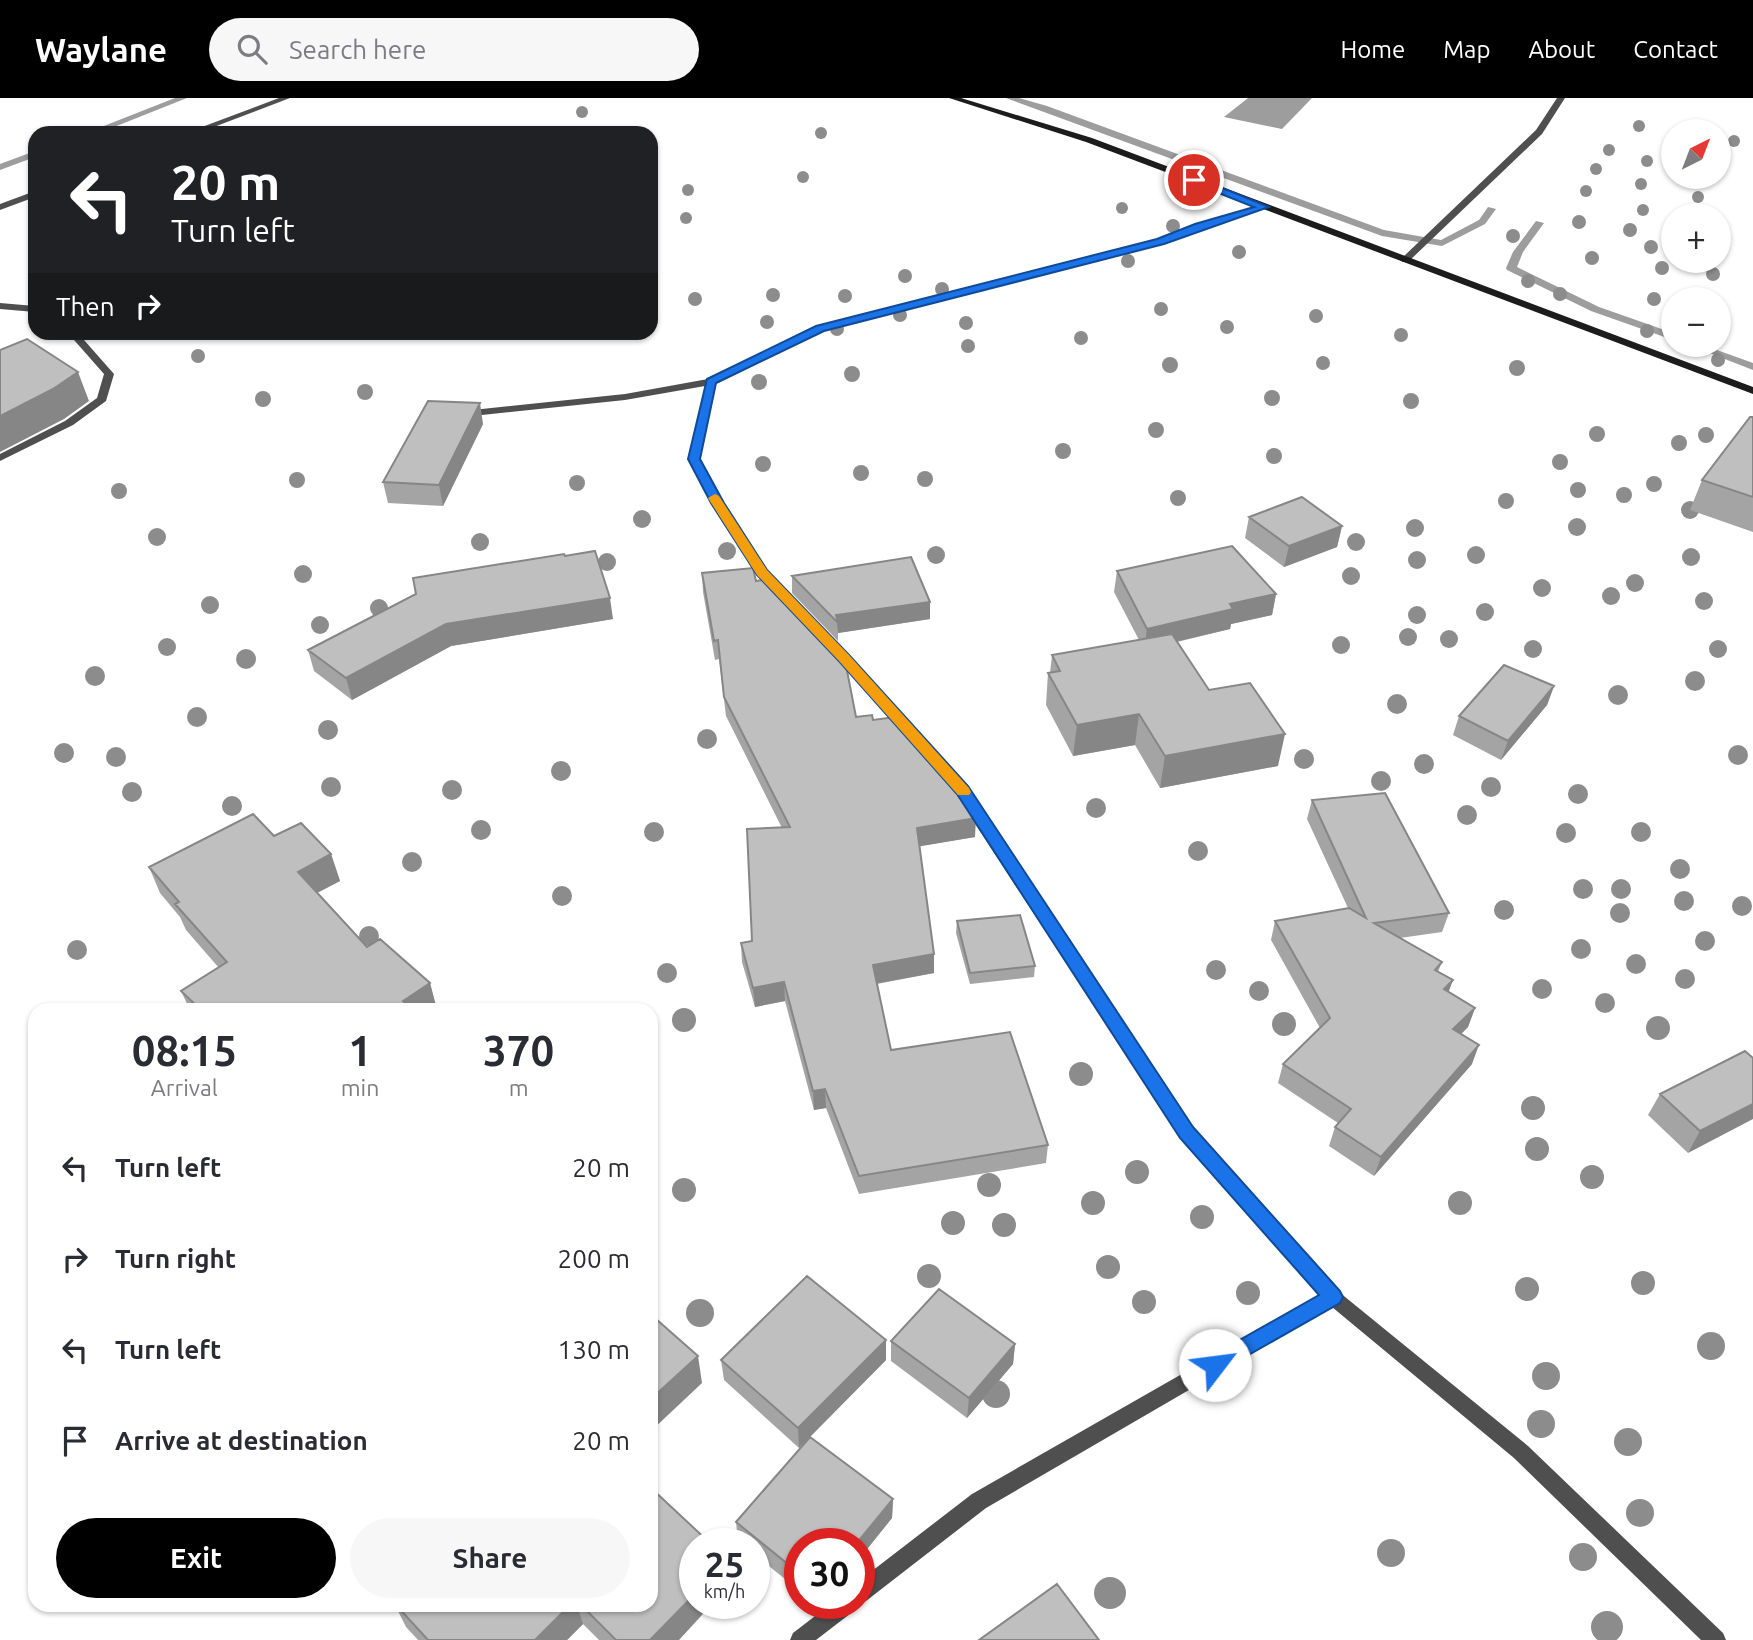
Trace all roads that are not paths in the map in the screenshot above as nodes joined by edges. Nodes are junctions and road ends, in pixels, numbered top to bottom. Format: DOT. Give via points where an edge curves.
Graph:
graph roads {
  1 [pos="286,98"];
  2 [pos="953,98"];
  3 [pos="1561,98"];
  4 [pos="210,126"];
  5 [pos="28,197"];
  6 [pos="0,207"];
  7 [pos="1264,207"];
  8 [pos="1405,260"];
  9 [pos="0,306"];
  10 [pos="28,308"];
  11 [pos="80,340"];
  12 [pos="711,382"];
  13 [pos="1753,391"];
  14 [pos="458,414"];
  15 [pos="0,458"];
  16 [pos="790,601"];
  17 [pos="817,629"];
  18 [pos="917,739"];
  19 [pos="944,770"];
  20 [pos="1333,1297"];
  21 [pos="875,1582"];
  22 [pos="827,1619"];
  23 [pos="800,1640"];
  24 [pos="1716,1640"];
  1 -- 4 [label="street"];
  2 -- 7 [label="main road" via="1088,140"];
  3 -- 8 [label="street" via="1539,132"];
  5 -- 6 [label="street"];
  7 -- 8 [label="main road"];
  7 -- 12 [label="street" via="1161,242 820,328"];
  8 -- 13 [label="main road"];
  9 -- 10 [label="street"];
  11 -- 15 [label="street" via="109,374 102,399 69,423"];
  12 -- 14 [label="street" via="625,397"];
  12 -- 16 [label="street" via="694,459 762,572"];
  17 -- 18 [label="street"];
  19 -- 20 [label="street" via="962,790 1187,1133"];
  20 -- 21 [label="street" via="979,1501"];
  20 -- 24 [label="street" via="1521,1452"];
  22 -- 23 [label="street"];
}
